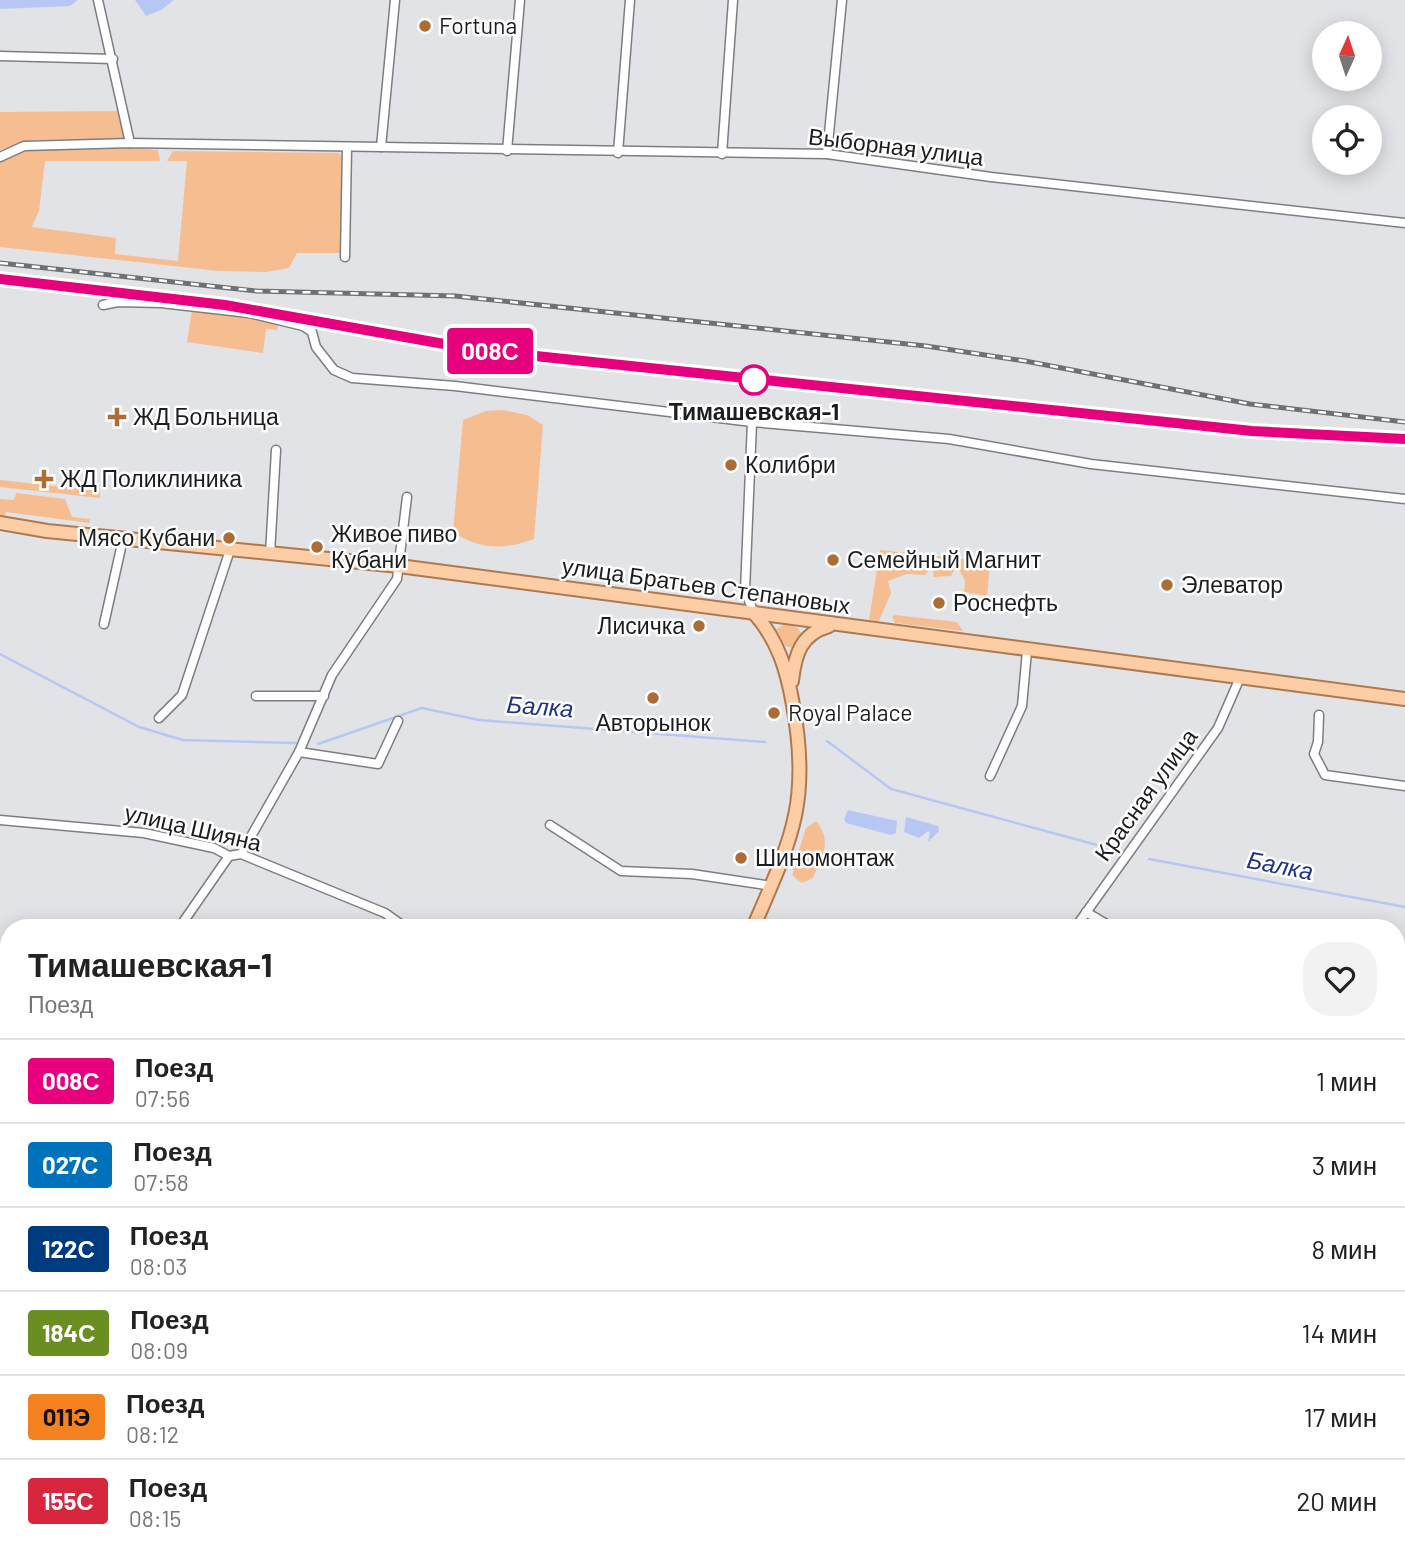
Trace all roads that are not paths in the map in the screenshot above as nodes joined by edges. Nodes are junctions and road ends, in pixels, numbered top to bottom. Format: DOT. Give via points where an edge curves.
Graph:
graph roads {
  1 [pos="98,0"];
  2 [pos="395,0"];
  3 [pos="520,0"];
  4 [pos="630,0"];
  5 [pos="733,0"];
  6 [pos="842,0"];
  7 [pos="0,56"];
  8 [pos="113,59"];
  9 [pos="130,143"];
  10 [pos="347,147"];
  11 [pos="381,147"];
  12 [pos="507,151"];
  13 [pos="618,153"];
  14 [pos="722,154"];
  15 [pos="827,155"];
  16 [pos="0,157"];
  17 [pos="1405,223"];
  18 [pos="345,257"];
  19 [pos="103,305"];
  20 [pos="752,422"];
  21 [pos="276,450"];
  22 [pos="407,496"];
  23 [pos="1405,499"];
  24 [pos="0,523"];
  25 [pos="123,539"];
  26 [pos="230,550"];
  27 [pos="270,554"];
  28 [pos="399,566"];
  29 [pos="754,613"];
  30 [pos="104,624"];
  31 [pos="832,625"];
  32 [pos="1027,651"];
  33 [pos="1239,680"];
  34 [pos="791,692"];
  35 [pos="324,695"];
  36 [pos="256,696"];
  37 [pos="1405,699"];
  38 [pos="1319,715"];
  39 [pos="159,718"];
  40 [pos="398,721"];
  41 [pos="299,752"];
  42 [pos="990,776"];
  43 [pos="1405,786"];
  44 [pos="0,820"];
  45 [pos="550,825"];
  46 [pos="241,854"];
  47 [pos="229,856"];
  48 [pos="772,886"];
  49 [pos="1086,912"];
  50 [pos="185,919"];
  51 [pos="393,919"];
  52 [pos="757,919"];
  53 [pos="1081,919"];
  54 [pos="1098,919"];
  1 -- 8 [label="street"];
  2 -- 11 [label="street"];
  3 -- 12 [label="street"];
  4 -- 13 [label="street"];
  5 -- 14 [label="street"];
  6 -- 15 [label="street"];
  7 -- 8 [label="street"];
  8 -- 9 [label="street"];
  9 -- 10 [label="street, Выборная улица"];
  9 -- 16 [label="street, Выборная улица" via="24,146"];
  10 -- 11 [label="street, Выборная улица"];
  10 -- 18 [label="street"];
  11 -- 12 [label="street, Выборная улица"];
  12 -- 13 [label="street, Выборная улица"];
  13 -- 14 [label="street, Выборная улица"];
  14 -- 15 [label="street, Выборная улица"];
  15 -- 17 [label="street, Выборная улица"];
  19 -- 20 [label="street" via="161,303 249,313 303,326 312,332 316,347 332,368 352,377"];
  20 -- 23 [label="street" via="948,439 1091,464"];
  20 -- 29 [label="street" via="745,591"];
  21 -- 27 [label="street"];
  22 -- 28 [label="street"];
  24 -- 25 [label="main road, улица Братьев Степановых"];
  25 -- 26 [label="main road, улица Братьев Степановых"];
  25 -- 30 [label="street"];
  26 -- 27 [label="main road, улица Братьев Степановых"];
  26 -- 39 [label="street" via="182,695"];
  27 -- 28 [label="main road, улица Братьев Степановых"];
  28 -- 29 [label="main road, улица Братьев Степановых"];
  28 -- 35 [label="street" via="397,579 332,675"];
  29 -- 31 [label="main road, улица Братьев Степановых"];
  29 -- 34 [label="main road" via="773,637"];
  31 -- 32 [label="main road, улица Братьев Степановых"];
  31 -- 34 [label="main road" via="816,630 801,644 794,660"];
  32 -- 33 [label="main road, улица Братьев Степановых"];
  32 -- 42 [label="street" via="1022,706"];
  33 -- 37 [label="main road, улица Братьев Степановых"];
  33 -- 49 [label="street, Красная улица" via="1218,728"];
  34 -- 48 [label="main road" via="802,761 799,798"];
  35 -- 36 [label="street"];
  35 -- 41 [label="street"];
  38 -- 43 [label="street" via="1314,754 1325,775"];
  40 -- 41 [label="street" via="377,764"];
  41 -- 46 [label="street"];
  44 -- 47 [label="street, улица Шияна" via="144,832 214,848"];
  45 -- 48 [label="street" via="621,871 692,874"];
  46 -- 47 [label="street, улица Шияна"];
  46 -- 51 [label="street, улица Шияна"];
  47 -- 50 [label="street"];
  48 -- 52 [label="main road"];
  49 -- 53 [label="street, Красная улица"];
  49 -- 54 [label="street"];
}
